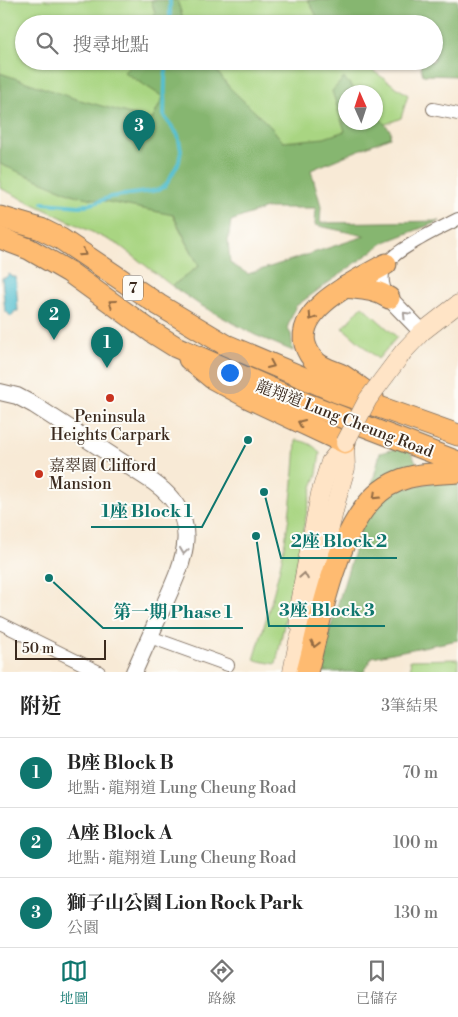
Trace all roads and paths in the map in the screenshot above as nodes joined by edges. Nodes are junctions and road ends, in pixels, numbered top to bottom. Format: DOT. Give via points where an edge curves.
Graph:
graph roads {
  1 [pos="432,109"];
  2 [pos="458,114"];
  3 [pos="0,201"];
  4 [pos="0,217"];
  5 [pos="458,219"];
  6 [pos="41,229"];
  7 [pos="0,238"];
  8 [pos="386,264"];
  9 [pos="345,288"];
  10 [pos="389,298"];
  11 [pos="458,304"];
  12 [pos="420,334"];
  13 [pos="176,347"];
  14 [pos="0,392"];
  15 [pos="399,414"];
  16 [pos="458,435"];
  17 [pos="345,443"];
  18 [pos="458,462"];
  19 [pos="458,472"];
  20 [pos="0,623"];
  21 [pos="150,637"];
  22 [pos="228,665"];
  23 [pos="99,672"];
  24 [pos="134,672"];
  25 [pos="292,672"];
  26 [pos="307,672"];
  1 -- 2 [label="street"];
  3 -- 6 [label="highway" via="22,211"];
  4 -- 6 [label="highway, 龍翔道 Lung Cheung Road / 7"];
  5 -- 8 [label="street" via="396,253"];
  6 -- 15 [label="highway, 龍翔道 Lung Cheung Road / 7, one-way" via="226,345 304,379"];
  13 -- 7 [label="highway, 龍翔道 Lung Cheung Road / 7, one-way" via="62,268 29,249"];
  8 -- 9 [label="highway"];
  8 -- 10 [label="street" via="383,285"];
  9 -- 10 [label="highway" via="367,289"];
  9 -- 15 [label="highway, one-way" via="324,302 310,320 304,337 307,349 318,364"];
  12 -- 10 [label="street, one-way"];
  11 -- 12 [label="main road"];
  12 -- 17 [label="main road, bridge" via="375,389"];
  17 -- 13 [label="highway, one-way" via="212,378"];
  13 -- 18 [label="highway, 龍翔道 Lung Cheung Road / 7" via="297,400"];
  14 -- 21 [label="street, one-way" via="34,405 153,482 173,501 184,526 184,555"];
  15 -- 16 [label="highway, 龍翔道 Lung Cheung Road / 7"];
  17 -- 25 [label="main road" via="330,462 328,496 299,603 298,642"];
  19 -- 26 [label="highway, one-way" via="419,475 398,481 384,488 366,506 340,552"];
  20 -- 23 [label="street"];
  21 -- 22 [label="street"];
  21 -- 24 [label="street"];
}
